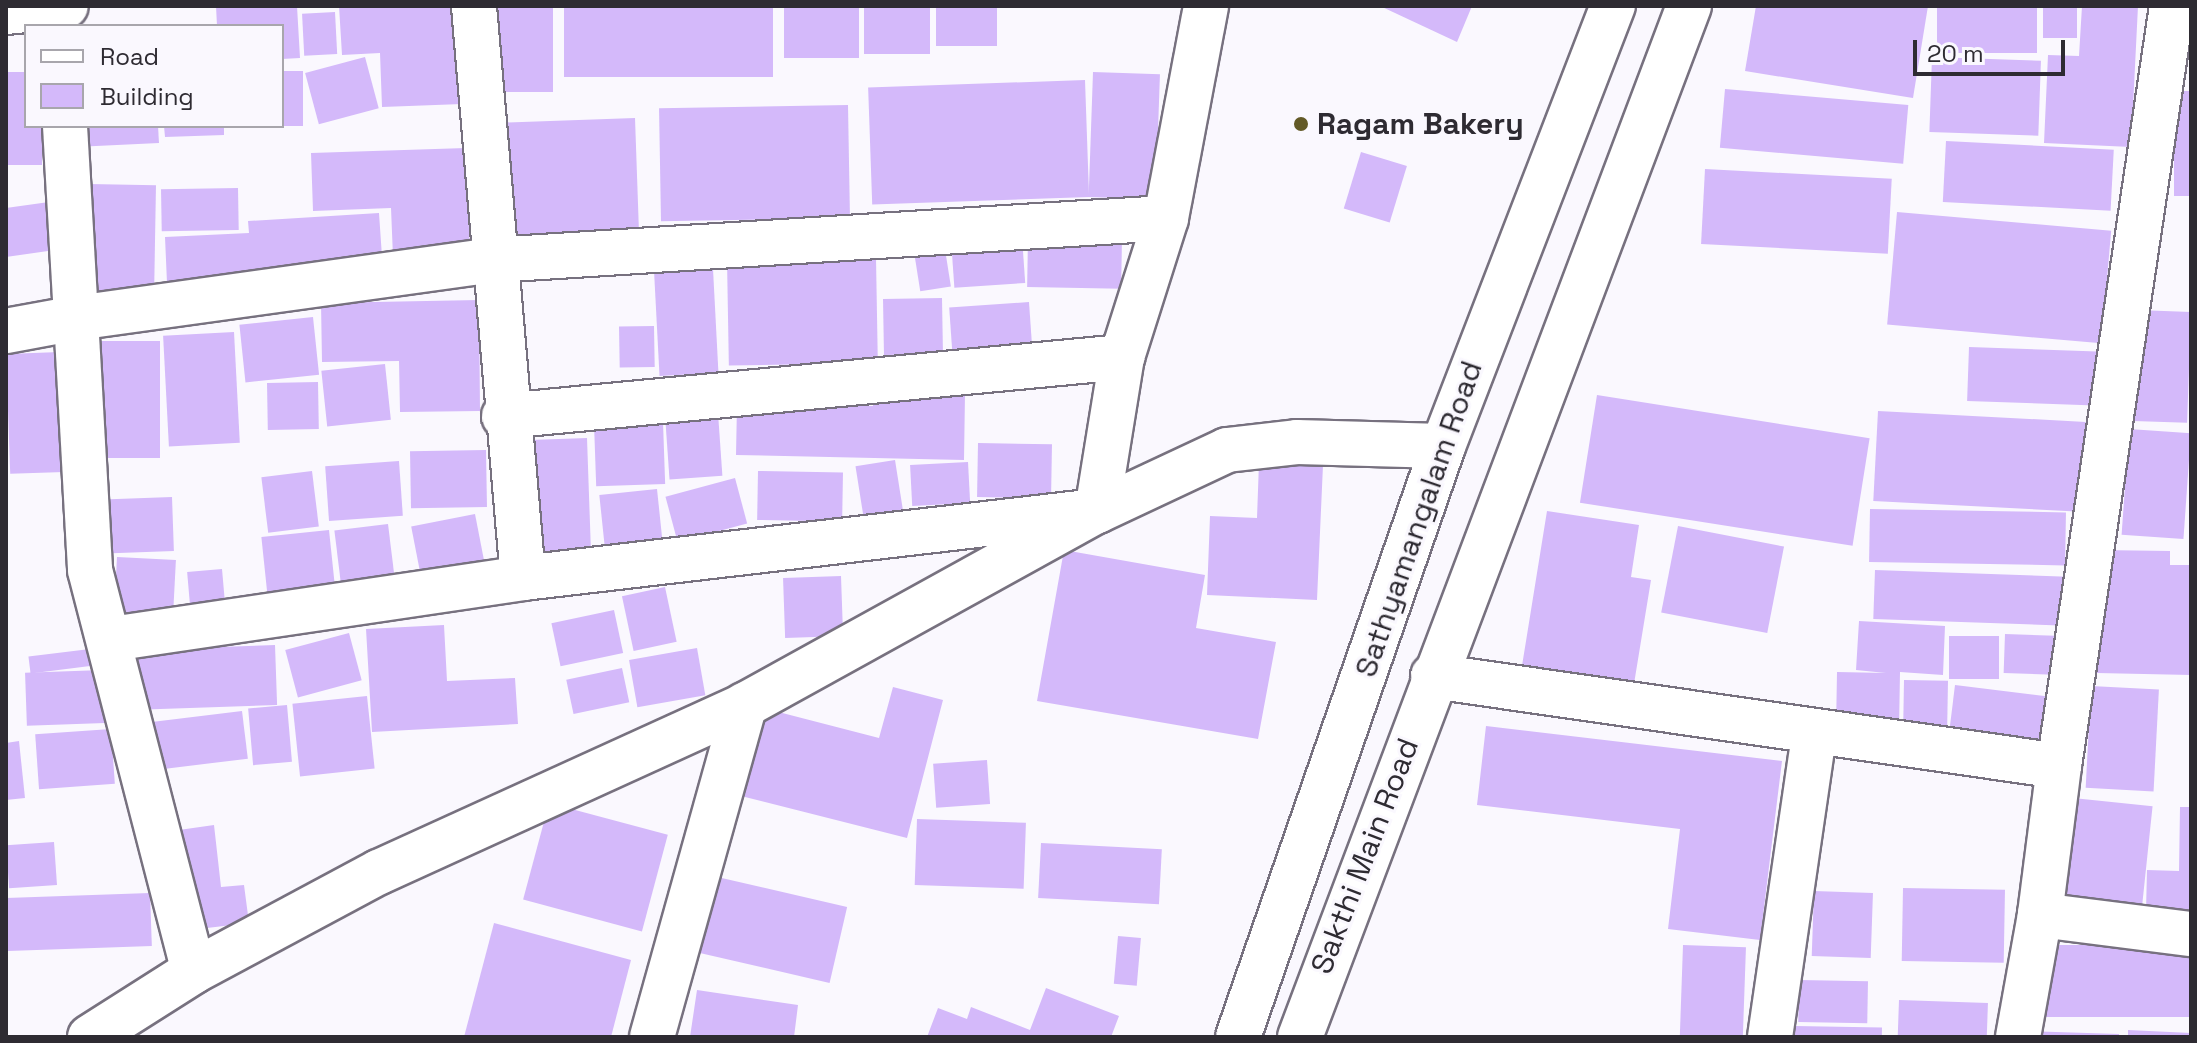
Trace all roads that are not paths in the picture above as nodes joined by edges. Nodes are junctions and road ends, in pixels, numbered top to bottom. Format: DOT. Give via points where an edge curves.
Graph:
graph roads {
  1 [pos="63,6"];
  2 [pos="474,6"];
  3 [pos="1206,6"];
  4 [pos="1613,6"];
  5 [pos="1689,6"];
  6 [pos="2172,6"];
  7 [pos="6,12"];
  8 [pos="65,128"];
  9 [pos="1166,218"];
  10 [pos="493,260"];
  11 [pos="76,318"];
  12 [pos="6,331"];
  13 [pos="1122,357"];
  14 [pos="504,416"];
  15 [pos="1443,446"];
  16 [pos="1097,511"];
  17 [pos="523,578"];
  18 [pos="111,639"];
  19 [pos="1433,676"];
  20 [pos="745,705"];
  21 [pos="1814,735"];
  22 [pos="2059,766"];
  23 [pos="2040,915"];
  24 [pos="2191,934"];
  25 [pos="194,971"];
  26 [pos="90,1037"];
  27 [pos="652,1037"];
  28 [pos="1238,1037"];
  29 [pos="1300,1037"];
  30 [pos="1770,1037"];
  31 [pos="2018,1037"];
  1 -- 7 [label="main road"];
  2 -- 10 [label="main road"];
  3 -- 9 [label="main road"];
  4 -- 15 [label="main road, Sathyamangalam Road"];
  5 -- 19 [label="main road, Sakthi Main Road"];
  6 -- 22 [label="main road"];
  8 -- 11 [label="main road"];
  9 -- 10 [label="main road"];
  9 -- 13 [label="main road"];
  10 -- 11 [label="main road"];
  10 -- 14 [label="main road"];
  11 -- 12 [label="main road"];
  11 -- 18 [label="main road" via="90,570"];
  13 -- 14 [label="main road"];
  13 -- 16 [label="main road"];
  14 -- 17 [label="main road"];
  15 -- 16 [label="main road" via="1297,442 1227,450"];
  15 -- 28 [label="main road, Sathyamangalam Road"];
  16 -- 17 [label="main road"];
  16 -- 20 [label="main road"];
  17 -- 18 [label="main road"];
  18 -- 25 [label="main road"];
  19 -- 21 [label="main road"];
  19 -- 29 [label="main road, Sakthi Main Road"];
  20 -- 25 [label="main road" via="379,872"];
  20 -- 27 [label="main road"];
  21 -- 22 [label="main road"];
  21 -- 30 [label="main road"];
  22 -- 23 [label="main road"];
  23 -- 24 [label="main road"];
  23 -- 31 [label="main road"];
  25 -- 26 [label="main road"];
}
